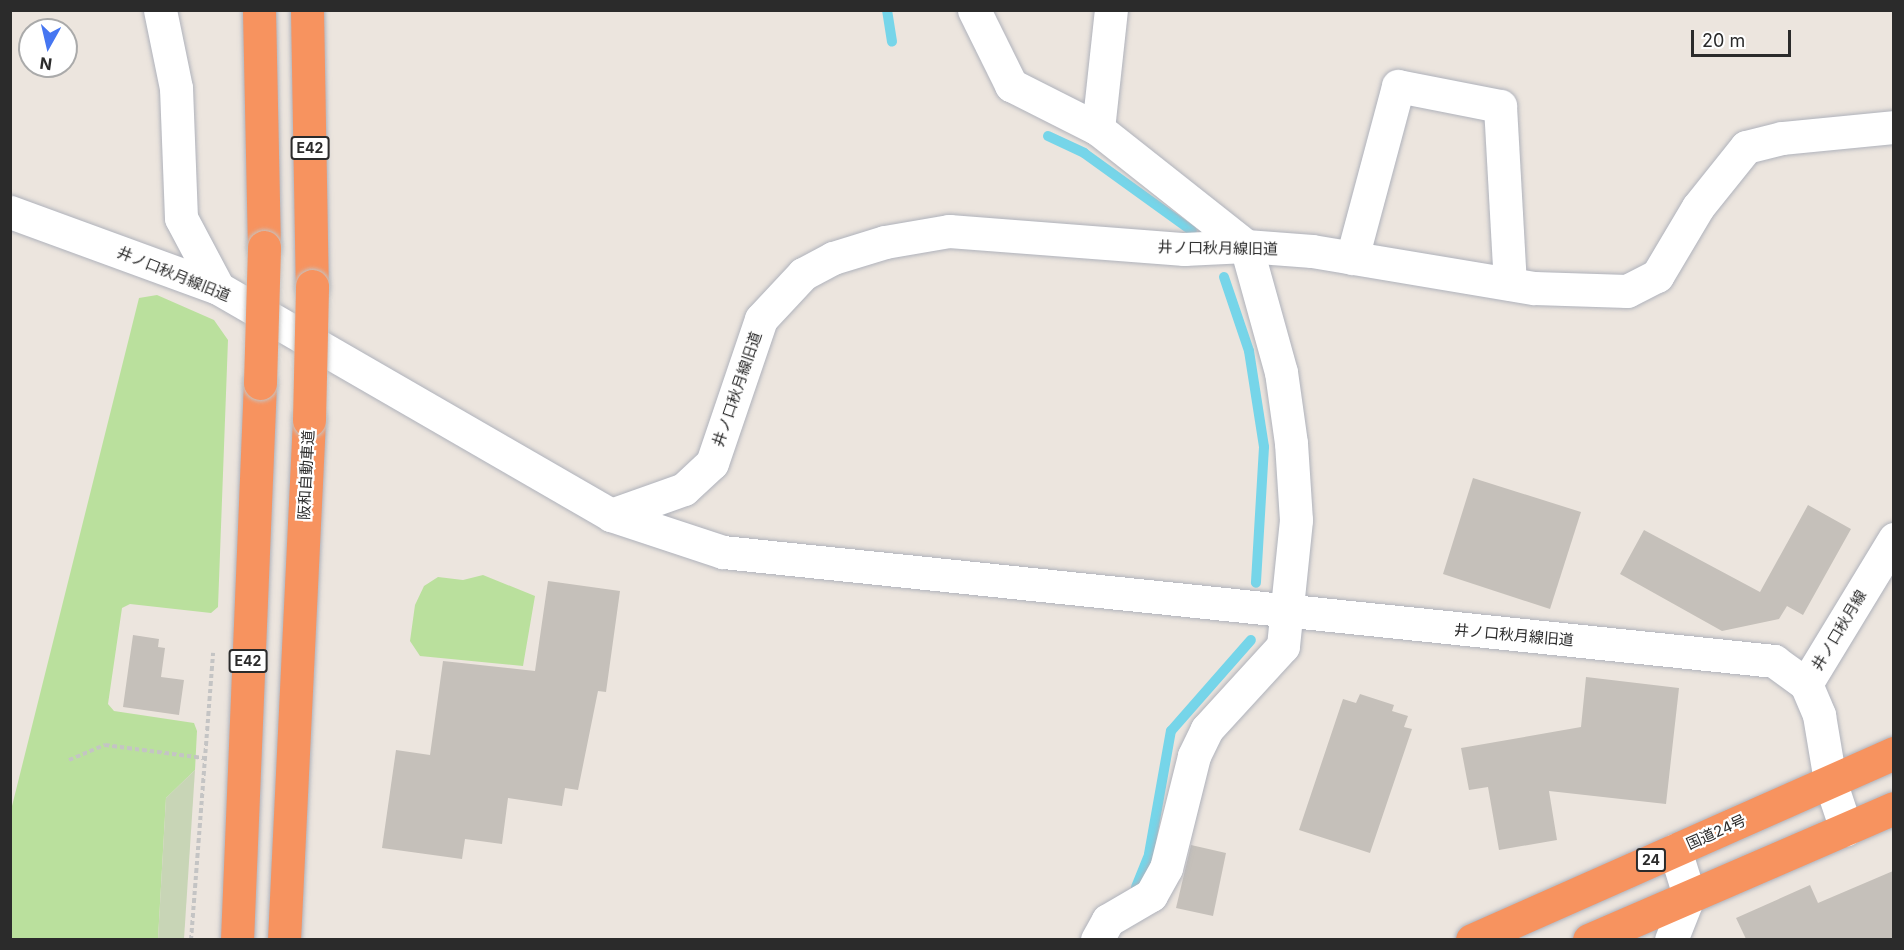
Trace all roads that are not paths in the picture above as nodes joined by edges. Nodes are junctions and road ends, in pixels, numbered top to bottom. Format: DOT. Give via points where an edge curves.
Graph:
graph roads {
  1 [pos="160,10"];
  2 [pos="259,10"];
  3 [pos="307,10"];
  4 [pos="974,10"];
  5 [pos="1111,10"];
  6 [pos="1893,127"];
  7 [pos="1098,129"];
  8 [pos="10,212"];
  9 [pos="1246,246"];
  10 [pos="1352,258"];
  11 [pos="1510,284"];
  12 [pos="218,288"];
  13 [pos="610,515"];
  14 [pos="1893,539"];
  15 [pos="1287,614"];
  16 [pos="1806,684"];
  17 [pos="1893,753"];
  18 [pos="1830,781"];
  19 [pos="1893,808"];
  20 [pos="1845,828"];
  21 [pos="1675,850"];
  22 [pos="1689,895"];
  23 [pos="237,939"];
  24 [pos="284,939"];
  25 [pos="1097,939"];
  26 [pos="1472,939"];
  27 [pos="1589,939"];
  28 [pos="1671,939"];
  1 -- 12 [label="street" via="176,88 181,218"];
  2 -- 23 [label="highway, E42, bridge" via="264,247"];
  3 -- 24 [label="highway, 阪和自動車道 / E42, bridge" via="312,286 309,420"];
  4 -- 7 [label="street" via="1011,86"];
  5 -- 7 [label="street"];
  6 -- 11 [label="street, 井ノ口秋月線旧道" via="1782,138 1746,147 1698,207 1656,276 1627,291"];
  7 -- 9 [label="street"];
  8 -- 12 [label="street, 井ノ口秋月線旧道"];
  9 -- 10 [label="street, 井ノ口秋月線旧道"];
  9 -- 13 [label="street, 井ノ口秋月線旧道" via="1184,249 949,231 833,258 803,274 761,319 712,463 684,489"];
  9 -- 15 [label="street" via="1281,372 1291,443 1296,520"];
  10 -- 11 [label="street, 井ノ口秋月線旧道"];
  10 -- 11 [label="street" via="1398,86 1500,106"];
  12 -- 13 [label="street, 井ノ口秋月線旧道"];
  13 -- 15 [label="street, 井ノ口秋月線旧道" via="723,552"];
  14 -- 16 [label="street, 井ノ口秋月線"];
  15 -- 16 [label="street, 井ノ口秋月線旧道" via="1774,661"];
  15 -- 25 [label="street" via="1283,646 1269,666 1207,729 1194,756 1166,868 1151,895 1108,920"];
  16 -- 18 [label="street, 井ノ口秋月線" via="1819,715"];
  17 -- 18 [label="highway, 国道24号 / 24"];
  18 -- 20 [label="street, 井ノ口秋月線"];
  18 -- 21 [label="highway, 国道24号 / 24"];
  19 -- 20 [label="highway"];
  20 -- 22 [label="highway"];
  21 -- 22 [label="street"];
  21 -- 26 [label="highway, 国道24号 / 24"];
  22 -- 27 [label="highway"];
  22 -- 28 [label="street"];
}
